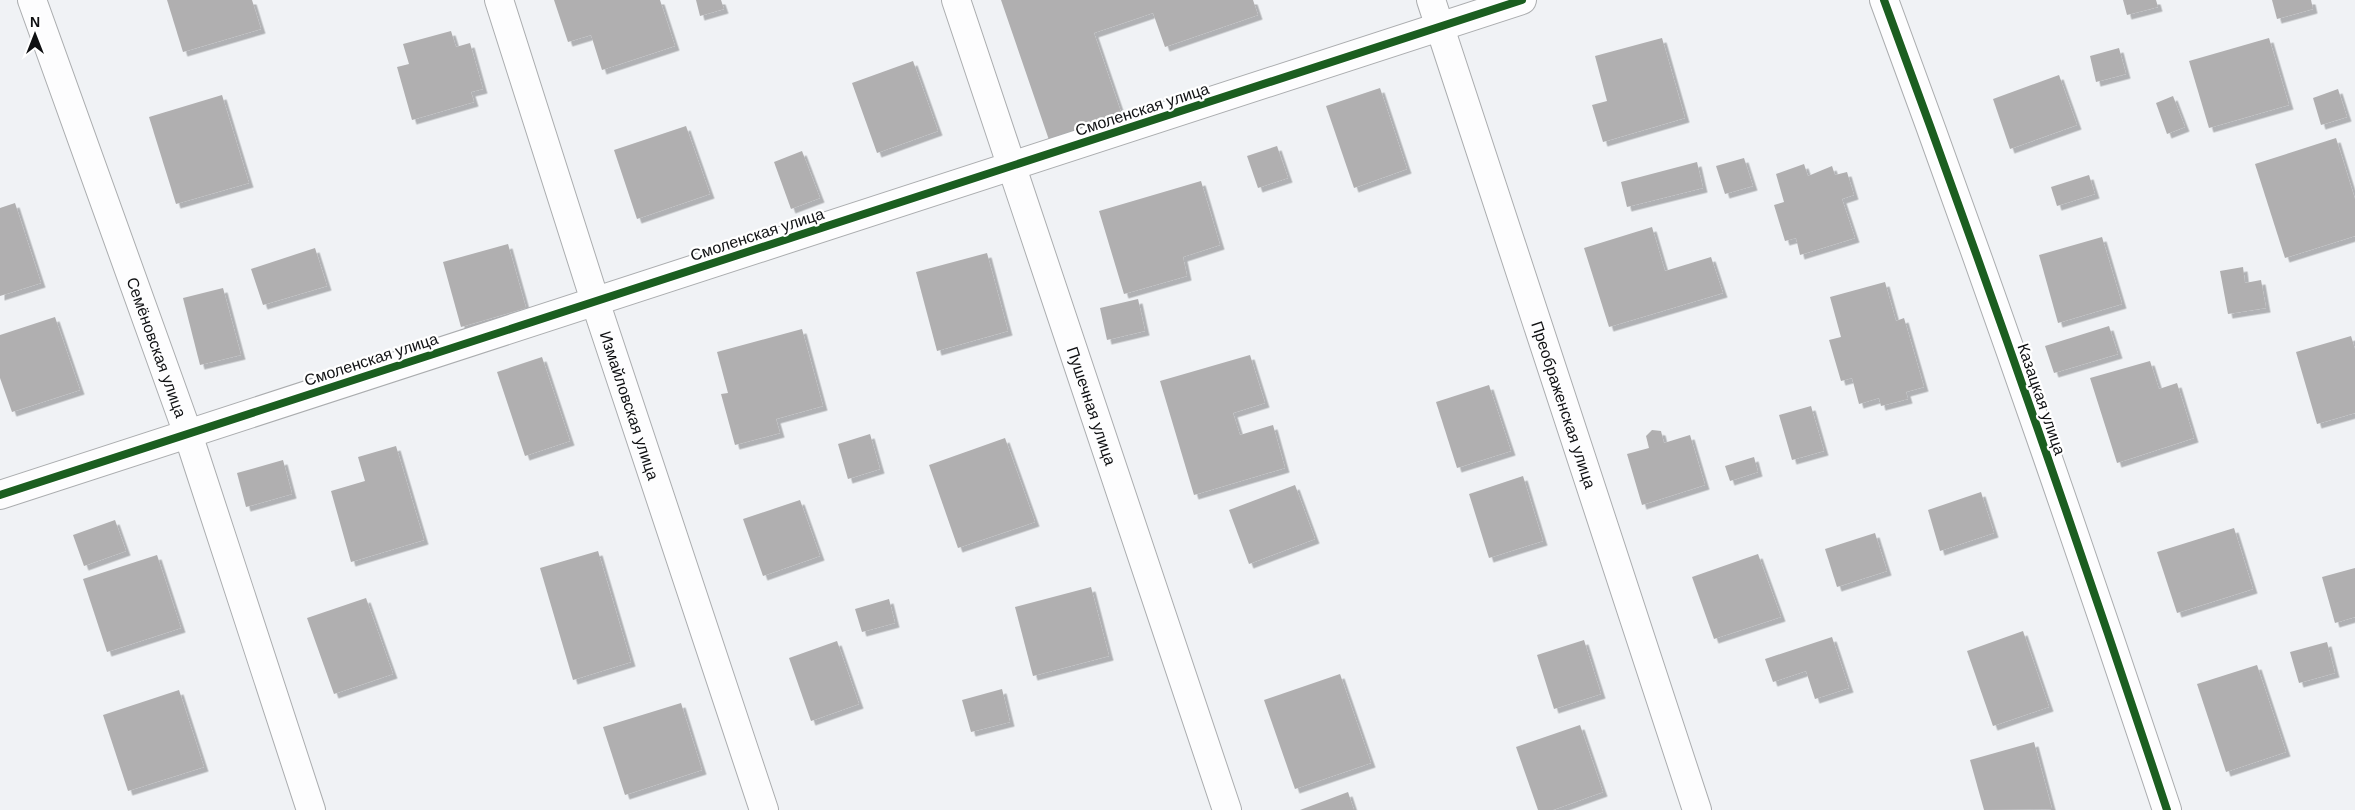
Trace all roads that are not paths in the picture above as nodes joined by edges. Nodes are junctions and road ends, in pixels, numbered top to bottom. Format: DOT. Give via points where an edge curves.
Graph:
graph roads {
  1 [pos="32,0"];
  2 [pos="499,0"];
  3 [pos="956,0"];
  4 [pos="1431,0"];
  5 [pos="1522,0"];
  6 [pos="1884,0"];
  7 [pos="1439,27"];
  8 [pos="1012,166"];
  9 [pos="595,301"];
  10 [pos="188,434"];
  11 [pos="0,494"];
  12 [pos="311,810"];
  13 [pos="764,810"];
  14 [pos="1226,810"];
  15 [pos="1697,810"];
  16 [pos="2166,810"];
  1 -- 10 [label="street, Семёновская улица"];
  2 -- 9 [label="street, Измайловская улица"];
  3 -- 8 [label="street, Пушечная улица"];
  4 -- 7 [label="street, Преображенская улица"];
  5 -- 7 [label="street, Смоленская улица"];
  6 -- 16 [label="street, Казацкая улица" via="1973,240"];
  7 -- 8 [label="street, Смоленская улица"];
  7 -- 15 [label="street, Преображенская улица"];
  8 -- 9 [label="street, Смоленская улица"];
  8 -- 14 [label="street, Пушечная улица"];
  9 -- 10 [label="street, Смоленская улица"];
  9 -- 13 [label="street, Измайловская улица"];
  10 -- 11 [label="street, Смоленская улица"];
  10 -- 12 [label="street, Семёновская улица"];
}
